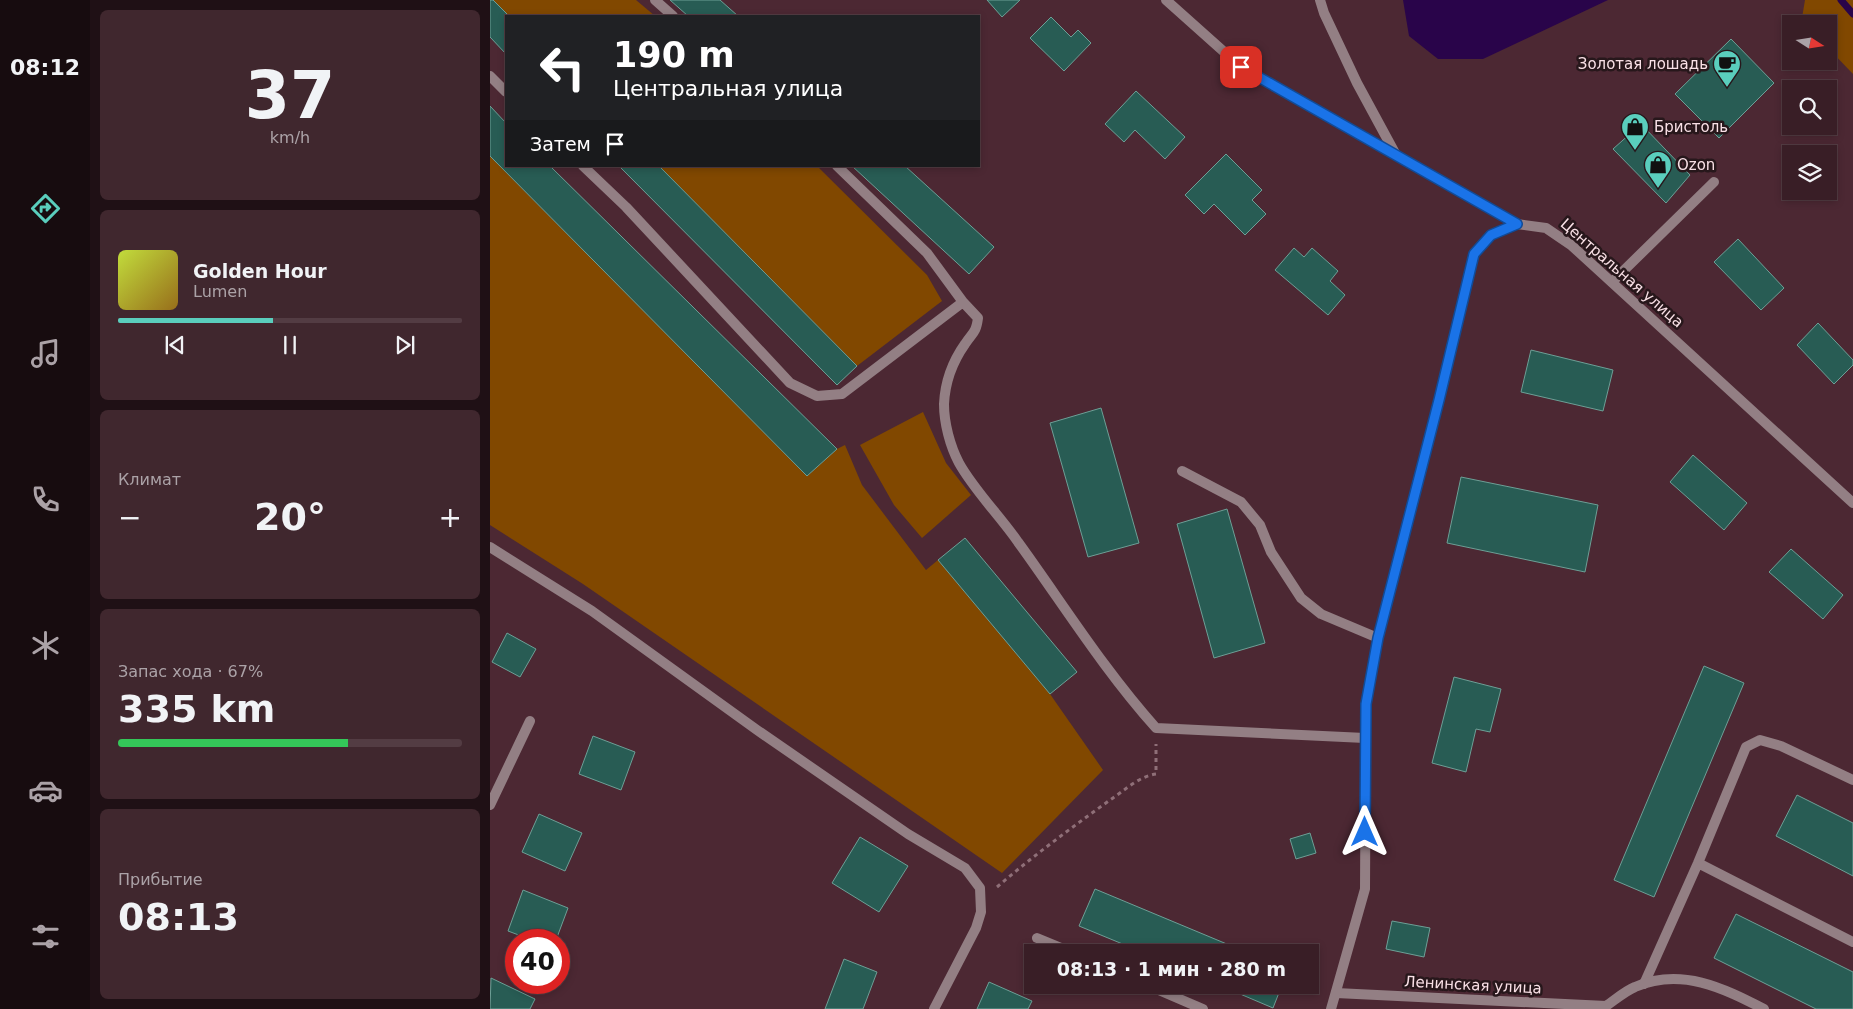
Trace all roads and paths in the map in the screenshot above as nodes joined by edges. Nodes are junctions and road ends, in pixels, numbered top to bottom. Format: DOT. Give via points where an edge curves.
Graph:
graph roads {
  1 [pos="655,0"];
  2 [pos="1166,0"];
  3 [pos="1320,0"];
  4 [pos="672,15"];
  5 [pos="490,76"];
  6 [pos="505,91"];
  7 [pos="1396,155"];
  8 [pos="585,167"];
  9 [pos="838,167"];
  10 [pos="1714,182"];
  11 [pos="1517,224"];
  12 [pos="1612,282"];
  13 [pos="963,302"];
  14 [pos="1182,471"];
  15 [pos="1853,503"];
  16 [pos="490,547"];
  17 [pos="1378,638"];
  18 [pos="530,721"];
  19 [pos="1156,728"];
  20 [pos="1365,738"];
  21 [pos="1853,780"];
  22 [pos="490,805"];
  23 [pos="1698,862"];
  24 [pos="981,900"];
  25 [pos="1037,938"];
  26 [pos="1853,942"];
  27 [pos="1052,944"];
  28 [pos="1644,984"];
  29 [pos="1336,993"];
  30 [pos="1168,994"];
  31 [pos="1606,1007"];
  32 [pos="934,1009"];
  33 [pos="1203,1009"];
  34 [pos="1331,1009"];
  35 [pos="1764,1009"];
  1 -- 4 [label="street"];
  2 -- 7 [label="street, Центральная улица" via="1241,67"];
  3 -- 7 [label="street" via="1357,83"];
  5 -- 6 [label="street"];
  7 -- 11 [label="street, Центральная улица"];
  8 -- 13 [label="street" via="790,383 817,396 842,394"];
  9 -- 13 [label="street" via="927,253"];
  10 -- 12 [label="street"];
  11 -- 12 [label="street, Центральная улица" via="1546,228 1571,245"];
  11 -- 17 [label="street" via="1491,235 1474,254"];
  12 -- 15 [label="street, Центральная улица"];
  13 -- 19 [label="street" via="978,318 977,329 964,344 948,376 944,405 948,434 959,462 1130,699"];
  14 -- 17 [label="street" via="1241,502 1260,525 1270,552 1301,598 1321,614"];
  16 -- 24 [label="street" via="592,610 765,736 908,834 965,868 980,888"];
  17 -- 20 [label="street" via="1366,704"];
  18 -- 22 [label="street"];
  19 -- 20 [label="street"];
  19 -- 24 [label="path" via="1156,774 1146,775 1103,805"];
  20 -- 29 [label="street" via="1364,889"];
  21 -- 23 [label="street" via="1781,746 1760,740 1746,747"];
  23 -- 26 [label="street"];
  23 -- 28 [label="street"];
  24 -- 32 [label="street" via="976,928"];
  25 -- 27 [label="street"];
  28 -- 31 [label="street" via="1634,987"];
  28 -- 35 [label="street" via="1666,979 1697,980"];
  29 -- 31 [label="street, Ленинская улица"];
  29 -- 34 [label="street"];
  30 -- 33 [label="street"];
}
